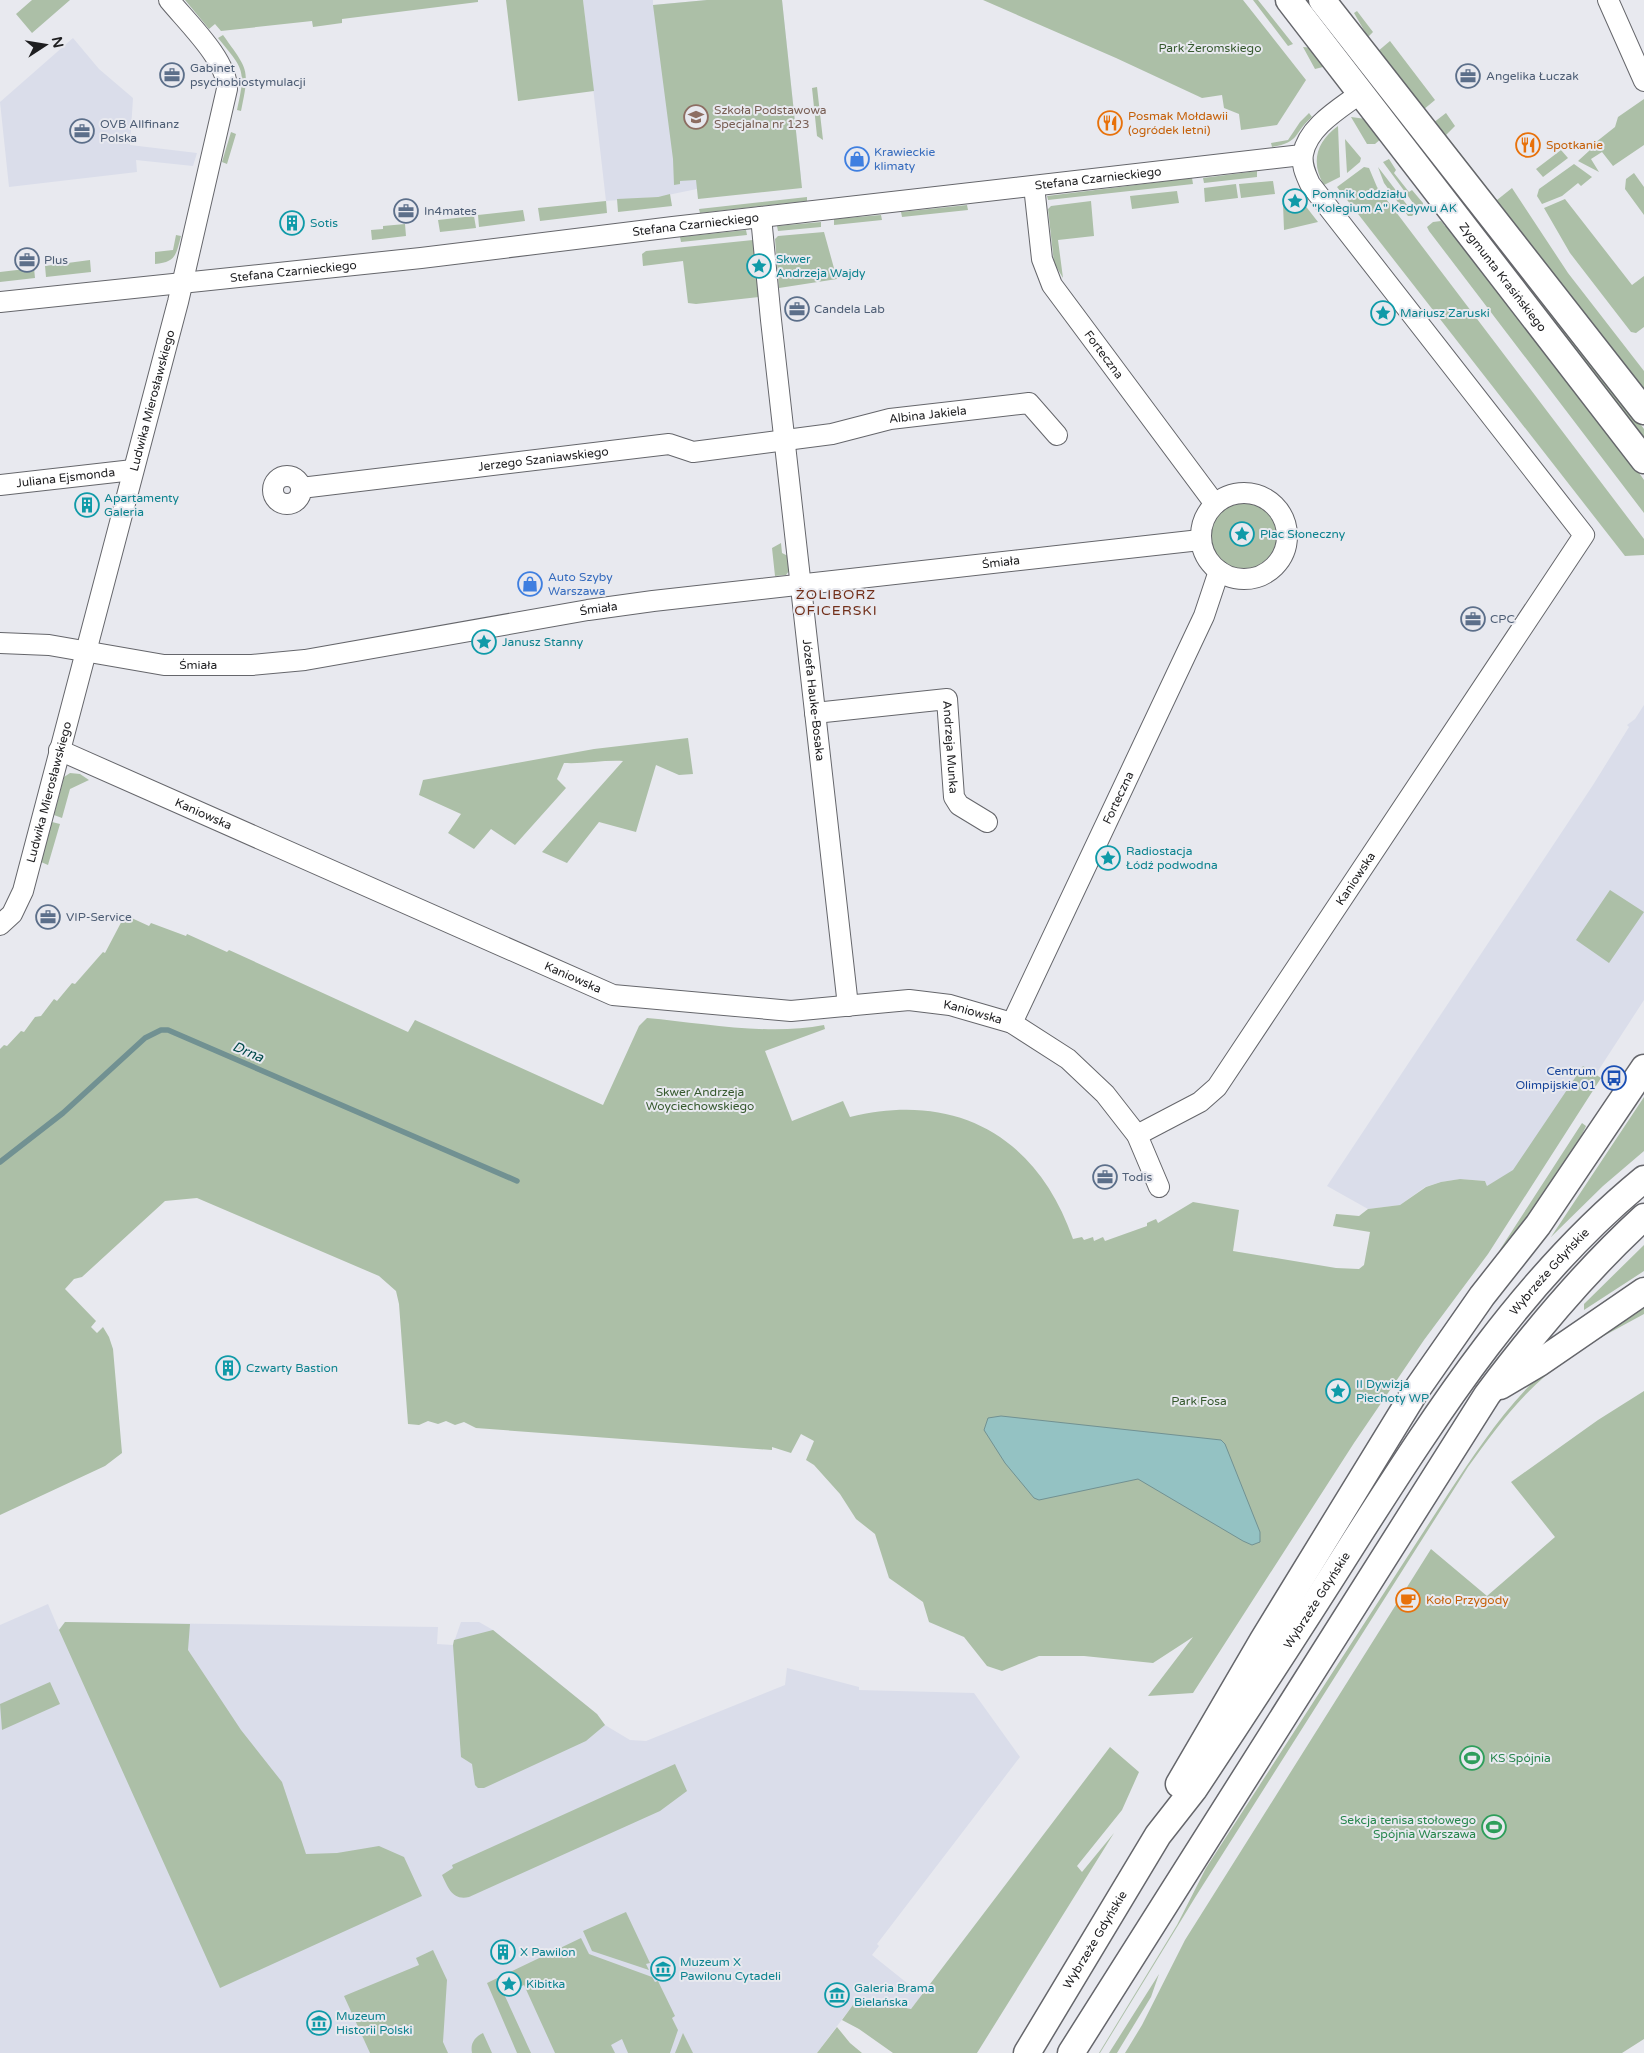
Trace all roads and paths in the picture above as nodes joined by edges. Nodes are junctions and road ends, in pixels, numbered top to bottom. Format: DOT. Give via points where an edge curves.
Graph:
graph roads {
  1 [pos="169,0"];
  2 [pos="1289,0"];
  3 [pos="1322,0"];
  4 [pos="1608,0"];
  5 [pos="1380,74"];
  6 [pos="1644,81"];
  7 [pos="1362,92"];
  8 [pos="1302,156"];
  9 [pos="1034,186"];
  10 [pos="762,217"];
  11 [pos="182,283"];
  12 [pos="0,302"];
  13 [pos="1644,411"];
  14 [pos="1057,435"];
  15 [pos="784,441"];
  16 [pos="1644,460"];
  17 [pos="133,470"];
  18 [pos="0,486"];
  19 [pos="301,488"];
  20 [pos="1215,504"];
  21 [pos="1200,540"];
  22 [pos="1219,571"];
  23 [pos="800,584"];
  24 [pos="0,643"];
  25 [pos="86,650"];
  26 [pos="815,713"];
  27 [pos="59,750"];
  28 [pos="987,822"];
  29 [pos="0,925"];
  30 [pos="848,1006"];
  31 [pos="1012,1023"];
  32 [pos="1644,1068"];
  33 [pos="1137,1135"];
  34 [pos="1644,1179"];
  35 [pos="1159,1187"];
  36 [pos="1644,1217"];
  37 [pos="1644,1291"];
  38 [pos="1487,1395"];
  39 [pos="1158,1835"];
  40 [pos="1027,2053"];
  41 [pos="1071,2053"];
  1 -- 11 [label="street, Ludwika Mierosławskiego" via="222,65 227,81"];
  2 -- 7 [label="main road, Zygmunta Krasińskiego"];
  3 -- 5 [label="main road"];
  4 -- 6 [label="street"];
  5 -- 7 [label="main road"];
  5 -- 13 [label="main road"];
  7 -- 8 [label="street" via="1315,130"];
  7 -- 16 [label="main road, Zygmunta Krasińskiego"];
  8 -- 9 [label="street, Stefana Czarnieckiego"];
  8 -- 33 [label="street, Kaniowska" via="1310,184 1584,535 1217,1087 1200,1102"];
  9 -- 10 [label="street, Stefana Czarnieckiego"];
  9 -- 20 [label="street, Forteczna" via="1042,259 1052,285"];
  10 -- 11 [label="street, Stefana Czarnieckiego"];
  10 -- 15 [label="street, Józefa Hauke-Bosaka"];
  11 -- 12 [label="street, Stefana Czarnieckiego"];
  11 -- 17 [label="street, Ludwika Mierosławskiego"];
  14 -- 15 [label="street, Albina Jakiela" via="1029,403 890,419 832,434"];
  15 -- 19 [label="street, Jerzego Szaniawskiego" via="693,452 669,444"];
  15 -- 23 [label="street, Józefa Hauke-Bosaka"];
  17 -- 18 [label="street, Juliana Ejsmonda"];
  17 -- 25 [label="street, Ludwika Mierosławskiego"];
  20 -- 21 [label="street" via="1207,514"];
  20 -- 22 [label="street" via="1228,496 1242,493 1257,495 1280,513 1286,527 1287,542 1274,568 1261,576 1232,578"];
  21 -- 22 [label="street" via="1210,562"];
  21 -- 23 [label="street, Śmiała"];
  22 -- 31 [label="street, Forteczna" via="1204,616"];
  23 -- 25 [label="street, Śmiała" via="597,608 305,660 252,665 164,665"];
  23 -- 26 [label="street, Józefa Hauke-Bosaka"];
  24 -- 25 [label="street, Śmiała"];
  25 -- 27 [label="street, Ludwika Mierosławskiego"];
  26 -- 28 [label="street, Andrzeja Munka" via="947,699 954,797 959,804"];
  26 -- 30 [label="street, Józefa Hauke-Bosaka"];
  27 -- 29 [label="street, Ludwika Mierosławskiego" via="23,891 16,908"];
  27 -- 30 [label="street, Kaniowska" via="613,995 784,1011"];
  30 -- 31 [label="street, Kaniowska" via="924,1001 980,1012"];
  31 -- 33 [label="street, Kaniowska" via="1087,1076 1106,1094"];
  32 -- 39 [label="main road" via="1538,1225 1482,1296 1415,1392 1202,1742"];
  33 -- 35 [label="street"];
  34 -- 39 [label="main road, Wybrzeże Gdyńskie" via="1586,1231 1536,1284 1458,1384 1194,1789"];
  36 -- 38 [label="main road" via="1573,1288"];
  37 -- 38 [label="main road"];
  38 -- 41 [label="main road"];
  39 -- 40 [label="main road, Wybrzeże Gdyńskie"];
}
